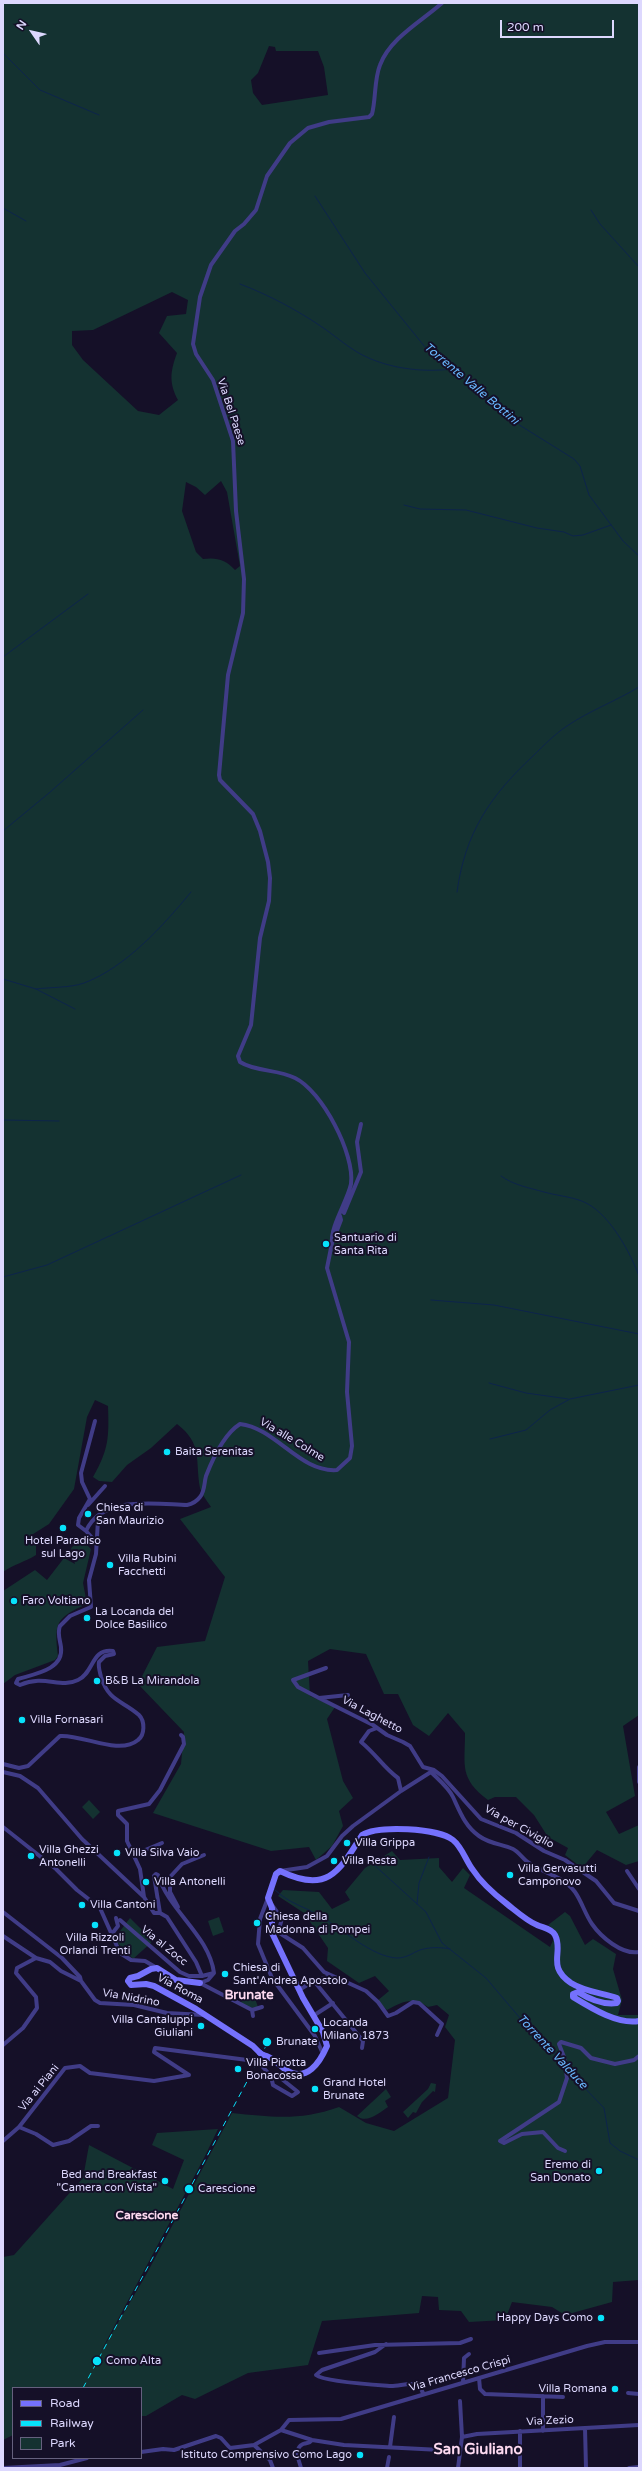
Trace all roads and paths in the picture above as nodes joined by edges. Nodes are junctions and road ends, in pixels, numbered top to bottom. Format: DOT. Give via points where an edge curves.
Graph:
graph roads {
  1 [pos="442,3"];
  2 [pos="242,1063"];
  3 [pos="361,1124"];
  4 [pos="340,1216"];
  5 [pos="332,1243"];
  6 [pos="95,1421"];
  7 [pos="105,1486"];
  8 [pos="86,1507"];
  9 [pos="96,1521"];
  10 [pos="86,1531"];
  11 [pos="96,1542"];
  12 [pos="326,1668"];
  13 [pos="348,1695"];
  14 [pos="319,1698"];
  15 [pos="377,1728"];
  16 [pos="181,1735"];
  17 [pos="3,1764"];
  18 [pos="639,1767"];
  19 [pos="433,1771"];
  20 [pos="3,1772"];
  21 [pos="639,1782"];
  22 [pos="401,1791"];
  23 [pos="3,1827"];
  24 [pos="162,1843"];
  25 [pos="128,1846"];
  26 [pos="204,1855"];
  27 [pos="280,1871"];
  28 [pos="627,1871"];
  29 [pos="639,1889"];
  30 [pos="144,1897"];
  31 [pos="269,1900"];
  32 [pos="639,1911"];
  33 [pos="3,1912"];
  34 [pos="160,1913"];
  35 [pos="116,1918"];
  36 [pos="120,1920"];
  37 [pos="186,1921"];
  38 [pos="111,1935"];
  39 [pos="3,1936"];
  40 [pos="285,1937"];
  41 [pos="277,1942"];
  42 [pos="639,1952"];
  43 [pos="36,1958"];
  44 [pos="157,1968"];
  45 [pos="214,1973"];
  46 [pos="202,1976"];
  47 [pos="332,1976"];
  48 [pos="81,1980"];
  49 [pos="314,1981"];
  50 [pos="200,1984"];
  51 [pos="299,1990"];
  52 [pos="334,2003"];
  53 [pos="262,2006"];
  54 [pos="252,2010"];
  55 [pos="207,2015"];
  56 [pos="253,2016"];
  57 [pos="313,2016"];
  58 [pos="639,2021"];
  59 [pos="437,2035"];
  60 [pos="3,2045"];
  61 [pos="362,2048"];
  62 [pos="323,2054"];
  63 [pos="639,2056"];
  64 [pos="287,2070"];
  65 [pos="98,2126"];
  66 [pos="20,2127"];
  67 [pos="3,2141"];
  68 [pos="565,2151"];
  69 [pos="471,2340"];
  70 [pos="639,2342"];
  71 [pos="386,2344"];
  72 [pos="319,2353"];
  73 [pos="469,2354"];
  74 [pos="479,2378"];
  75 [pos="463,2382"];
  76 [pos="628,2393"];
  77 [pos="423,2394"];
  78 [pos="639,2394"];
  79 [pos="543,2396"];
  80 [pos="563,2397"];
  81 [pos="460,2401"];
  82 [pos="394,2417"];
  83 [pos="639,2425"];
  84 [pos="585,2428"];
  85 [pos="281,2430"];
  86 [pos="543,2431"];
  87 [pos="520,2432"];
  88 [pos="462,2437"];
  89 [pos="312,2440"];
  90 [pos="254,2445"];
  91 [pos="390,2447"];
  92 [pos="460,2451"];
  93 [pos="142,2452"];
  94 [pos="389,2457"];
  95 [pos="83,2459"];
  96 [pos="639,2467"];
  97 [pos="3,2468"];
  98 [pos="272,2468"];
  99 [pos="301,2468"];
  100 [pos="387,2468"];
  101 [pos="458,2468"];
  102 [pos="520,2468"];
  103 [pos="586,2468"];
  104 [pos="629,2468"];
  1 -- 2 [label="street, Via Bel Paese" via="406,33 383,58 378,72 372,114 369,117 315,126 302,132 279,156 267,176 256,210 235,231 211,265 200,297 194,351 213,380 233,441 236,511 244,579 244,600 228,675 220,780 253,814 260,831 270,878 269,901 260,938 251,1025 238,1056"];
  2 -- 4 [label="street, Via alle Colme" via="294,1078 315,1093 332,1118 349,1163 351,1183"];
  3 -- 4 [label="street" via="357,1142 361,1172 350,1202"];
  4 -- 5 [label="street, Via alle Colme" via="341,1220"];
  4 -- 5 [label="street, Via alle Colme" via="331,1237"];
  5 -- 9 [label="street, Via alle Colme" via="327,1268 349,1342 347,1392 352,1446 350,1458 337,1470 325,1470 302,1458 268,1434 240,1424 233,1428 223,1443 207,1475 203,1494 195,1502 187,1505 111,1507"];
  6 -- 8 [label="street" via="81,1473 90,1499"];
  7 -- 8 [label="street"];
  8 -- 10 [label="street" via="78,1524"];
  9 -- 10 [label="street, Via alle Colme"];
  9 -- 11 [label="street"];
  10 -- 11 [label="street"];
  11 -- 17 [label="street" via="90,1580 91,1607 70,1616 60,1626 61,1651 57,1663 16,1682 20,1684 36,1679 75,1682 87,1674 95,1656 113,1651 114,1654 105,1656 100,1662 103,1682 110,1696 140,1717 144,1728 142,1735 138,1741 130,1744 111,1745 60,1736 28,1766 19,1768"];
  12 -- 14 [label="street" via="293,1680 298,1688"];
  13 -- 14 [label="street, Via Laghetto"];
  14 -- 15 [label="street, Via Laghetto"];
  15 -- 19 [label="street, Via Laghetto" via="387,1736 410,1746 423,1767"];
  15 -- 22 [label="street" via="369,1731 361,1742 388,1772 398,1778"];
  16 -- 25 [label="street" via="184,1744 160,1790 149,1804 118,1811 118,1815 127,1824"];
  18 -- 21 [label="street"];
  19 -- 22 [label="street"];
  19 -- 32 [label="street, Via per Civiglio" via="442,1776 481,1819 516,1833 544,1851 565,1860 596,1881 614,1903"];
  19 -- 42 [label="street" via="453,1796 464,1821 479,1836 494,1844 516,1850 529,1863 559,1878 574,1891 591,1923 599,1932 625,1951"];
  20 -- 30 [label="street" via="20,1776 38,1788 82,1840"];
  22 -- 27 [label="street" via="353,1826 342,1836 328,1856 307,1867"];
  23 -- 38 [label="street" via="100,1908"];
  24 -- 25 [label="street" via="138,1853"];
  25 -- 30 [label="street" via="140,1869"];
  26 -- 37 [label="street" via="182,1864 170,1876 170,1892"];
  27 -- 31 [label="street" via="274,1880"];
  27 -- 58 [label="street" via="308,1880 334,1874 342,1867 362,1835 367,1832 408,1829 443,1835 457,1845 473,1872 489,1890 536,1925 550,1929 555,1935 557,1946 555,1962 562,1975 572,1984 617,1998 618,2001 605,2003 589,1999 578,1992 573,1994 573,1997 619,2019"];
  28 -- 29 [label="street"];
  30 -- 34 [label="street" via="153,1912"];
  31 -- 40 [label="street" via="282,1919 278,1932"];
  31 -- 41 [label="street" via="272,1933"];
  31 -- 62 [label="street" via="258,1920 258,1944 272,1978 315,2036"];
  33 -- 48 [label="street, Via Nidrino" via="62,1958"];
  34 -- 37 [label="street" via="154,1876 156,1874 168,1898"];
  34 -- 46 [label="street" via="167,1917"];
  35 -- 38 [label="street" via="118,1926"];
  36 -- 46 [label="street, Via al Zocc" via="180,1972 190,1976"];
  37 -- 45 [label="street" via="210,1957"];
  38 -- 44 [label="street" via="124,1956 131,1960 145,1961"];
  39 -- 43 [label="street"];
  40 -- 41 [label="street"];
  40 -- 47 [label="street" via="304,1948 320,1969"];
  41 -- 51 [label="street"];
  43 -- 48 [label="street" via="50,1962 61,1971"];
  43 -- 60 [label="street" via="20,1966 16,1971 17,1976 36,1997 37,2008 23,2028"];
  44 -- 50 [label="street, Via Roma" via="176,1980"];
  44 -- 55 [label="street, Via Roma" via="130,1978 128,1983 150,1984"];
  45 -- 46 [label="street"];
  45 -- 50 [label="street"];
  47 -- 49 [label="street"];
  47 -- 59 [label="street" via="366,1991 388,2016 396,2014 412,2002 420,2003 442,2024"];
  48 -- 55 [label="street, Via Nidrino" via="100,2003 134,2005 167,2013"];
  49 -- 51 [label="street"];
  49 -- 52 [label="street"];
  50 -- 54 [label="street"];
  51 -- 57 [label="street"];
  52 -- 57 [label="street"];
  52 -- 61 [label="street" via="363,2040"];
  53 -- 54 [label="street"];
  54 -- 56 [label="street"];
  55 -- 64 [label="street, Via Roma"];
  57 -- 62 [label="street" via="328,2041"];
  62 -- 64 [label="street" via="311,2071 298,2073"];
  63 -- 68 [label="street" via="634,2060 615,2064 591,2058 581,2048 561,2042 558,2044 564,2057 567,2078 559,2102 500,2141 504,2143 522,2134 543,2132 558,2148"];
  64 -- 66 [label="street, Via ai Piani" via="283,2080 298,2092 292,2096 275,2087 271,2076 255,2061 154,2049 156,2054 189,2075 154,2081 90,2073 80,2066 72,2066 65,2068 58,2076"];
  65 -- 66 [label="street" via="91,2126 69,2141 53,2145"];
  66 -- 67 [label="street, Via ai Piani"];
  69 -- 71 [label="street" via="460,2343"];
  70 -- 74 [label="street, Via Francesco Crispi" via="597,2343"];
  71 -- 72 [label="street"];
  71 -- 77 [label="street" via="375,2352 322,2370 316,2375 344,2382 391,2386 413,2384 421,2389"];
  73 -- 75 [label="street" via="464,2358"];
  74 -- 75 [label="street, Via Francesco Crispi"];
  74 -- 79 [label="street" via="480,2389 485,2394"];
  75 -- 77 [label="street, Via Francesco Crispi"];
  76 -- 78 [label="street"];
  77 -- 85 [label="street, Via Francesco Crispi" via="341,2419 291,2420 286,2422"];
  79 -- 80 [label="street"];
  79 -- 86 [label="street"];
  81 -- 88 [label="street"];
  82 -- 91 [label="street"];
  83 -- 84 [label="street, Via Zezio"];
  84 -- 86 [label="street, Via Zezio"];
  84 -- 103 [label="street"];
  85 -- 89 [label="street"];
  85 -- 90 [label="street"];
  86 -- 87 [label="street, Via Zezio"];
  87 -- 88 [label="street, Via Zezio"];
  87 -- 102 [label="street"];
  88 -- 92 [label="street"];
  89 -- 91 [label="street" via="344,2445"];
  89 -- 99 [label="street" via="302,2445 297,2452"];
  90 -- 93 [label="street" via="230,2448 216,2436 174,2450"];
  90 -- 98 [label="street" via="270,2460"];
  91 -- 92 [label="street"];
  92 -- 101 [label="street"];
  94 -- 100 [label="street"];
  95 -- 97 [label="street" via="60,2465"];
  96 -- 104 [label="street"];
}
